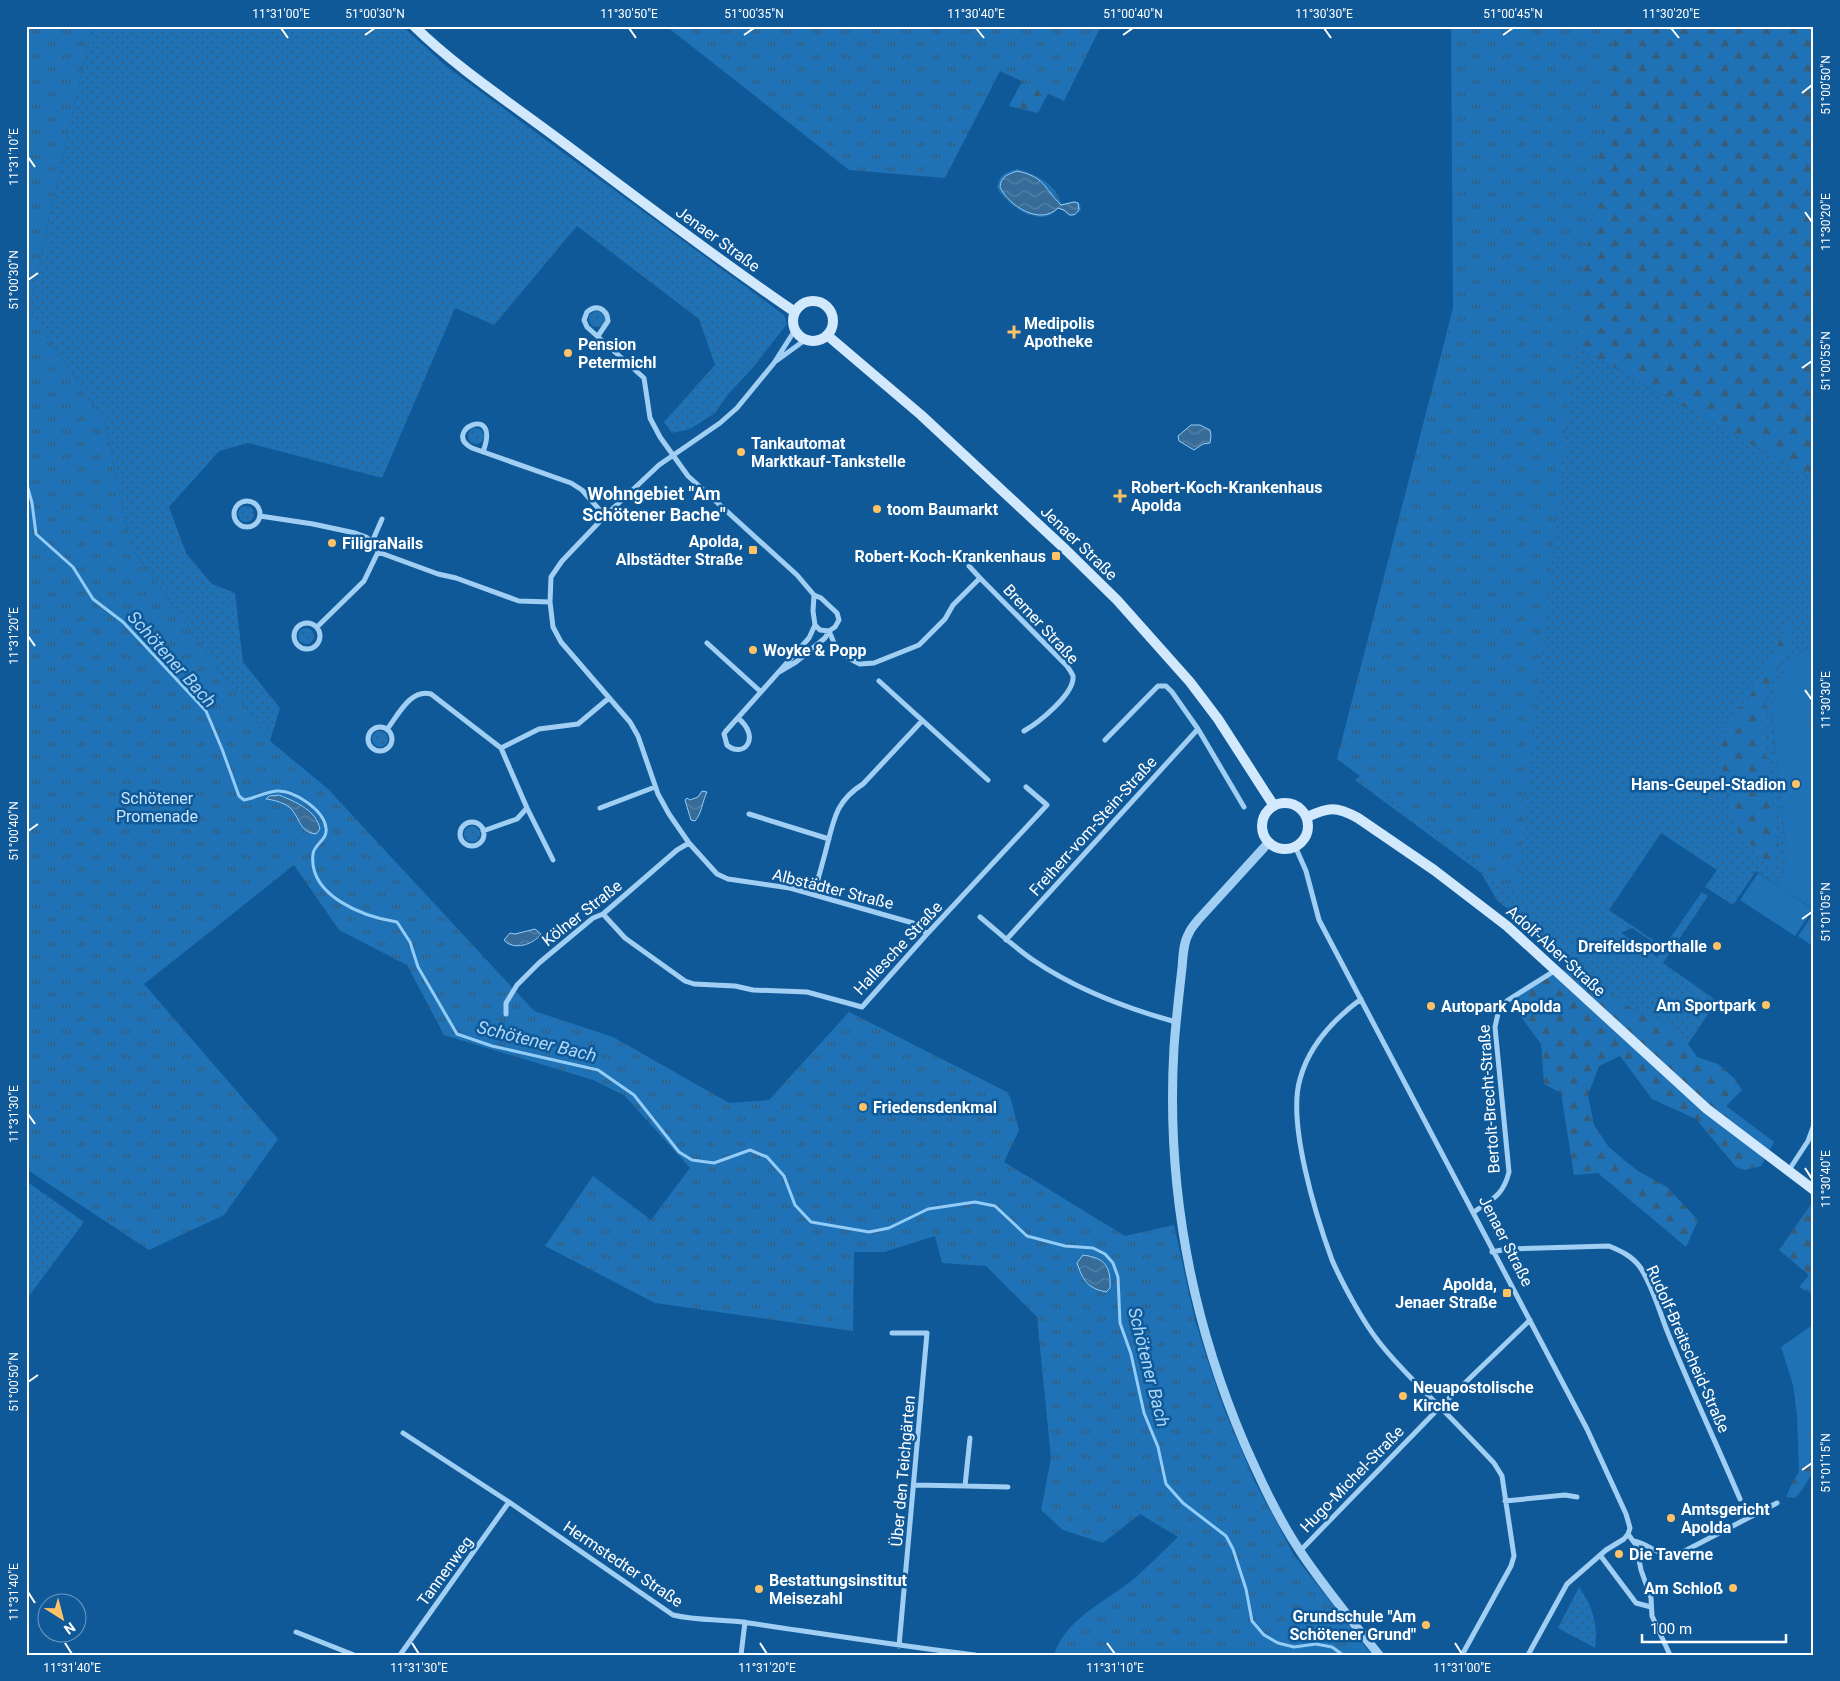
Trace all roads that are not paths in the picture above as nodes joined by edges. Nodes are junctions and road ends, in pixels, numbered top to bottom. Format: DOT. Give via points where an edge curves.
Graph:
graph roads {
  1 [pos="414,26"];
  2 [pos="795,312"];
  3 [pos="795,330"];
  4 [pos="827,335"];
  5 [pos="598,336"];
  6 [pos="805,340"];
  7 [pos="774,362"];
  8 [pos="482,452"];
  9 [pos="674,454"];
  10 [pos="260,516"];
  11 [pos="605,516"];
  12 [pos="382,519"];
  13 [pos="372,542"];
  14 [pos="378,552"];
  15 [pos="969,566"];
  16 [pos="980,578"];
  17 [pos="814,595"];
  18 [pos="550,602"];
  19 [pos="814,625"];
  20 [pos="317,627"];
  21 [pos="830,631"];
  22 [pos="707,643"];
  23 [pos="779,672"];
  24 [pos="879,681"];
  25 [pos="761,692"];
  26 [pos="609,698"];
  27 [pos="738,718"];
  28 [pos="922,721"];
  29 [pos="388,728"];
  30 [pos="1198,729"];
  31 [pos="1024,731"];
  32 [pos="1105,740"];
  33 [pos="500,748"];
  34 [pos="988,780"];
  35 [pos="655,786"];
  36 [pos="1026,786"];
  37 [pos="1274,806"];
  38 [pos="1244,807"];
  39 [pos="527,808"];
  40 [pos="600,808"];
  41 [pos="748,814"];
  42 [pos="1307,817"];
  43 [pos="483,831"];
  44 [pos="829,839"];
  45 [pos="1270,842"];
  46 [pos="689,843"];
  47 [pos="1295,846"];
  48 [pos="553,860"];
  49 [pos="814,895"];
  50 [pos="603,914"];
  51 [pos="980,917"];
  52 [pos="927,934"];
  53 [pos="1006,940"];
  54 [pos="1556,970"];
  55 [pos="1361,999"];
  56 [pos="506,1014"];
  57 [pos="1176,1022"];
  58 [pos="1814,1125"];
  59 [pos="1788,1172"];
  60 [pos="1814,1190"];
  61 [pos="1474,1212"];
  62 [pos="1492,1252"];
  63 [pos="1530,1320"];
  64 [pos="892,1333"];
  65 [pos="1440,1407"];
  66 [pos="404,1432"];
  67 [pos="970,1438"];
  68 [pos="914,1485"];
  69 [pos="965,1486"];
  70 [pos="1008,1487"];
  71 [pos="1577,1497"];
  72 [pos="1740,1499"];
  73 [pos="1505,1501"];
  74 [pos="509,1502"];
  75 [pos="1777,1503"];
  76 [pos="1628,1534"];
  77 [pos="1634,1541"];
  78 [pos="1300,1551"];
  79 [pos="1600,1555"];
  80 [pos="1651,1607"];
  81 [pos="745,1622"];
  82 [pos="296,1632"];
  83 [pos="899,1646"];
  84 [pos="354,1655"];
  85 [pos="400,1655"];
  86 [pos="741,1655"];
  87 [pos="975,1655"];
  88 [pos="1379,1655"];
  89 [pos="1462,1655"];
  90 [pos="1528,1655"];
  91 [pos="1670,1655"];
  1 -- 2 [label="main road, Jenaer Straße" via="452,60"];
  2 -- 3 [label="main road"];
  2 -- 4 [label="main road" via="807,302 823,304 832,316 832,326"];
  3 -- 6 [label="main road"];
  3 -- 7 [label="street, Albstädter Straße"];
  4 -- 6 [label="main road" via="816,341"];
  4 -- 37 [label="main road, Jenaer Straße" via="921,415 1118,600 1190,682"];
  5 -- 5 [label="street" via="584,320 587,312 597,307 607,313 608,321"];
  5 -- 9 [label="street" via="644,378 650,418"];
  6 -- 7 [label="street"];
  7 -- 9 [label="street, Albstädter Straße" via="737,408"];
  8 -- 8 [label="street" via="468,446 464,440 466,429 472,424 486,430 488,439"];
  8 -- 11 [label="street" via="571,483 582,490"];
  9 -- 11 [label="street, Albstädter Straße"];
  9 -- 17 [label="street" via="688,476 804,582"];
  10 -- 10 [label="street" via="253,525 245,526 236,521 234,512 242,502 251,502 258,507"];
  10 -- 13 [label="street" via="333,528 366,537"];
  11 -- 18 [label="street, Albstädter Straße" via="551,577"];
  12 -- 13 [label="street"];
  13 -- 14 [label="street"];
  14 -- 18 [label="street" via="519,601"];
  14 -- 20 [label="street" via="364,581"];
  15 -- 16 [label="street, Bremer Straße"];
  16 -- 21 [label="street" via="919,645 874,663 860,664 850,659 834,643"];
  16 -- 31 [label="street, Bremer Straße" via="1067,666 1073,676 1068,692 1039,722"];
  17 -- 19 [label="street"];
  17 -- 21 [label="street" via="837,613 838,624"];
  18 -- 26 [label="street, Albstädter Straße" via="553,627 561,642"];
  19 -- 21 [label="street" via="820,630"];
  19 -- 23 [label="street" via="809,638"];
  20 -- 20 [label="street" via="320,640 314,646 306,649 298,645 294,638 298,626 306,623"];
  21 -- 23 [label="street" via="796,662"];
  22 -- 25 [label="street"];
  23 -- 25 [label="street"];
  24 -- 28 [label="street"];
  25 -- 27 [label="street"];
  26 -- 33 [label="street" via="578,724 539,730"];
  26 -- 35 [label="street, Albstädter Straße" via="638,736"];
  27 -- 27 [label="street" via="724,737 727,745 738,750 746,746 750,734 749,728"];
  28 -- 34 [label="street"];
  28 -- 44 [label="street" via="840,805"];
  29 -- 29 [label="street" via="377,727 370,731 369,743 374,750 386,750 392,744 393,736"];
  29 -- 33 [label="street" via="414,696 423,692 431,694"];
  30 -- 32 [label="street" via="1172,692 1166,686 1158,686"];
  30 -- 38 [label="street"];
  30 -- 53 [label="street, Freiherr-vom-Stein-Straße"];
  33 -- 39 [label="street"];
  35 -- 40 [label="street"];
  35 -- 46 [label="street, Albstädter Straße"];
  36 -- 52 [label="street, Hallesche Straße" via="1046,805"];
  37 -- 42 [label="main road" via="1287,802 1293,804"];
  37 -- 45 [label="main road" via="1262,823"];
  39 -- 43 [label="street" via="517,819"];
  39 -- 48 [label="street"];
  41 -- 44 [label="street"];
  42 -- 47 [label="main road" via="1308,831"];
  42 -- 54 [label="main road, Adolf-Aber-Straße" via="1324,810 1342,809 1358,818 1472,898"];
  43 -- 43 [label="street" via="476,823 468,823 461,832 461,839 466,845 474,846 482,841"];
  44 -- 49 [label="street"];
  45 -- 47 [label="main road" via="1282,848"];
  45 -- 57 [label="street" via="1188,934"];
  46 -- 49 [label="street, Albstädter Straße" via="717,874"];
  46 -- 50 [label="street, Kölner Straße"];
  47 -- 55 [label="street, Jenaer Straße" via="1306,871 1319,920"];
  49 -- 52 [label="street, Albstädter Straße" via="913,923"];
  50 -- 52 [label="street, Hallesche Straße" via="625,938 685,981 807,992 862,1007"];
  50 -- 56 [label="street, Kölner Straße" via="593,918 516,985 506,1003"];
  51 -- 53 [label="street"];
  53 -- 57 [label="street" via="1068,982 1119,1004"];
  54 -- 59 [label="main road, Adolf-Aber-Straße" via="1707,1109"];
  54 -- 61 [label="street, Bertolt-Brecht-Straße" via="1499,1009 1494,1027 1509,1172 1501,1192"];
  55 -- 61 [label="street, Jenaer Straße"];
  55 -- 65 [label="street" via="1325,1033 1309,1054 1297,1095 1302,1155 1333,1261 1359,1312 1401,1368"];
  57 -- 78 [label="street" via="1172,1118 1174,1169 1186,1254 1200,1316 1228,1407 1260,1480"];
  58 -- 59 [label="street"];
  59 -- 60 [label="main road, Adolf-Aber-Straße"];
  61 -- 62 [label="street, Jenaer Straße"];
  62 -- 63 [label="street, Jenaer Straße"];
  62 -- 72 [label="street, Rudolf-Breitscheid-Straße" via="1609,1246 1632,1258 1648,1281"];
  63 -- 65 [label="street, Hugo-Michel-Straße"];
  63 -- 76 [label="street, Jenaer Straße" via="1598,1452 1629,1522"];
  64 -- 68 [label="street, Über den Teichgärten" via="927,1333"];
  65 -- 73 [label="street" via="1499,1469"];
  65 -- 78 [label="street, Hugo-Michel-Straße"];
  66 -- 74 [label="street, Hermstedter Straße"];
  67 -- 69 [label="street"];
  68 -- 69 [label="street"];
  68 -- 83 [label="street, Über den Teichgärten"];
  69 -- 70 [label="street"];
  71 -- 73 [label="street" via="1565,1495"];
  73 -- 89 [label="street" via="1514,1556"];
  74 -- 81 [label="street, Hermstedter Straße" via="673,1615"];
  74 -- 85 [label="street, Tannenweg"];
  75 -- 77 [label="street" via="1674,1556 1666,1556"];
  76 -- 77 [label="street"];
  76 -- 79 [label="street"];
  77 -- 80 [label="street"];
  78 -- 88 [label="street"];
  79 -- 80 [label="street" via="1636,1603"];
  79 -- 90 [label="street" via="1567,1584"];
  80 -- 91 [label="street"];
  81 -- 83 [label="street, Hermstedter Straße"];
  81 -- 86 [label="street"];
  82 -- 84 [label="street"];
  83 -- 87 [label="street, Hermstedter Straße"];
}
